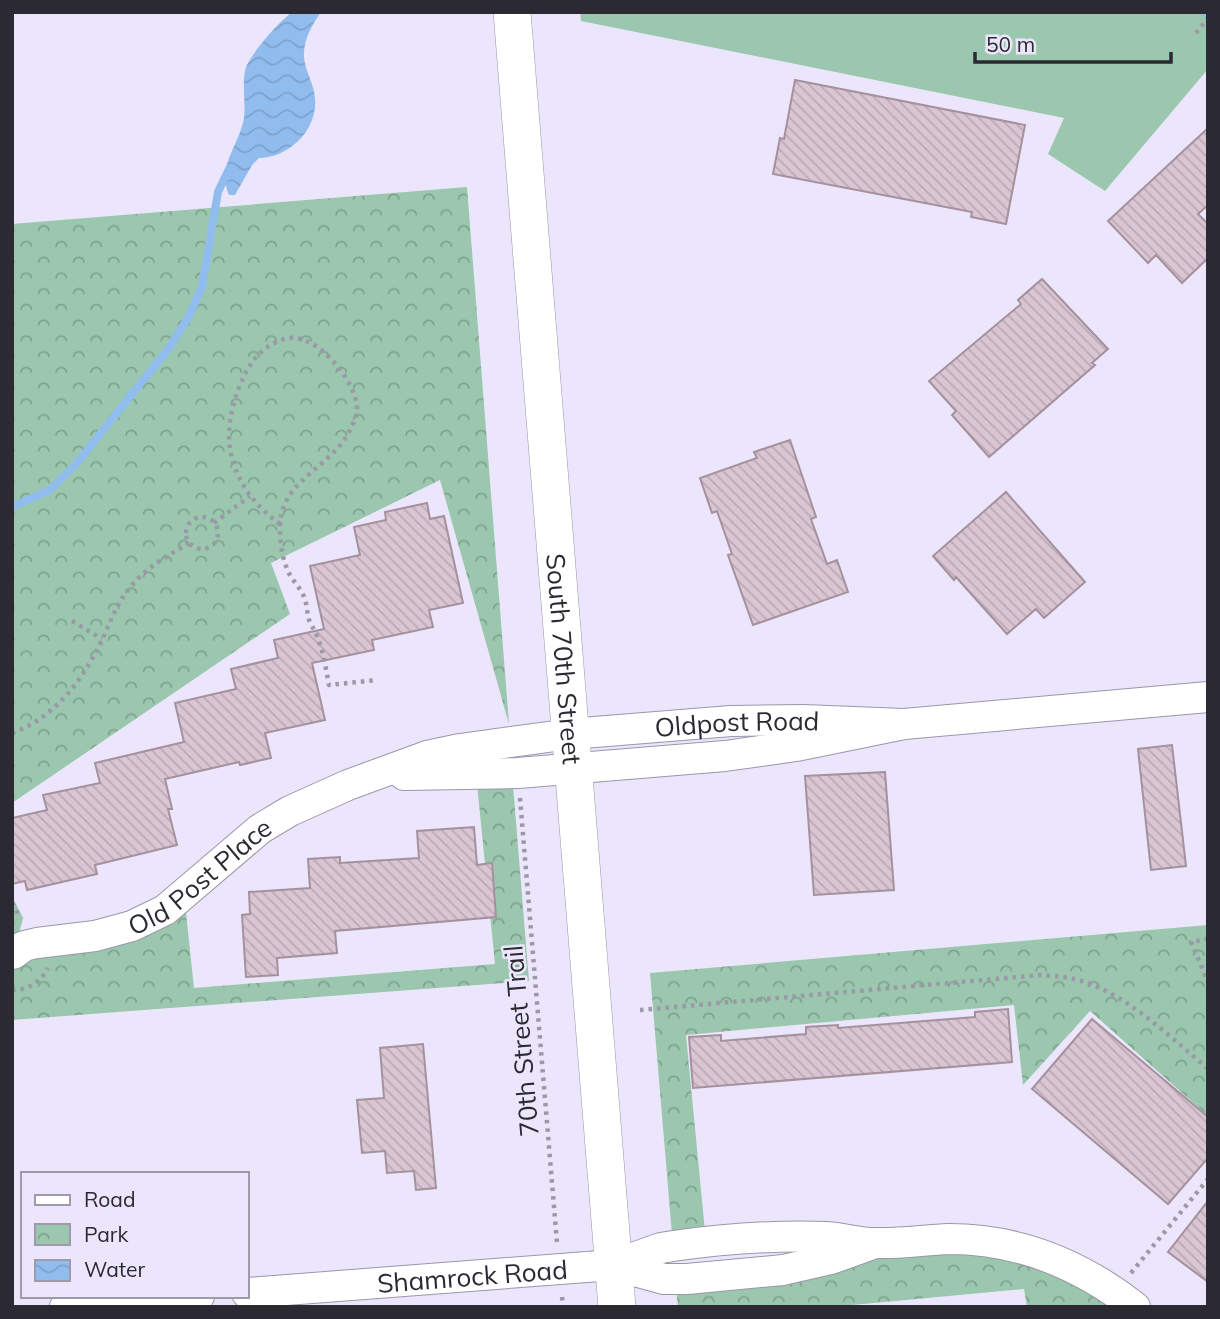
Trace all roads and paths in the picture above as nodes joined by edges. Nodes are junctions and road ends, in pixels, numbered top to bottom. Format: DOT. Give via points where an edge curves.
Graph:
graph roads {
  1 [pos="512,12"];
  2 [pos="1208,18"];
  3 [pos="1196,33"];
  4 [pos="250,496"];
  5 [pos="214,523"];
  6 [pos="280,524"];
  7 [pos="189,543"];
  8 [pos="72,621"];
  9 [pos="102,639"];
  10 [pos="377,680"];
  11 [pos="1208,697"];
  12 [pos="12,733"];
  13 [pos="572,752"];
  14 [pos="518,773"];
  15 [pos="377,775"];
  16 [pos="12,903"];
  17 [pos="12,914"];
  18 [pos="1208,939"];
  19 [pos="13,954"];
  20 [pos="1208,982"];
  21 [pos="639,1010"];
  22 [pos="1208,1069"];
  23 [pos="1208,1179"];
  24 [pos="613,1265"];
  25 [pos="560,1270"];
  26 [pos="248,1293"];
  27 [pos="175,1298"];
  28 [pos="1125,1299"];
  29 [pos="65,1307"];
  30 [pos="564,1307"];
  31 [pos="617,1307"];
  1 -- 13 [label="main road, South 70th Street"];
  2 -- 3 [label="path"];
  4 -- 5 [label="path"];
  4 -- 6 [label="path"];
  4 -- 6 [label="path" via="236,474 229,445 233,403 259,354 286,338 298,338 338,365 353,392 357,414 332,456 291,490"];
  5 -- 7 [label="path" via="200,517 190,522 186,532"];
  5 -- 7 [label="path" via="218,533 211,546 197,549"];
  6 -- 10 [label="path" via="284,563 306,601 329,685"];
  7 -- 9 [label="path" via="142,573 118,604"];
  8 -- 9 [label="path"];
  9 -- 12 [label="path" via="68,694 46,714"];
  11 -- 13 [label="street, Oldpost Road" via="904,724 742,720"];
  13 -- 14 [label="street, Old Post Place"];
  13 -- 15 [label="street, Old Post Place" via="460,749"];
  13 -- 24 [label="main road, South 70th Street"];
  14 -- 15 [label="street, Old Post Place"];
  14 -- 25 [label="path, 70th Street Trail"];
  15 -- 19 [label="street, Old Post Place" via="319,796 260,830 165,910 143,921 94,936 24,946"];
  16 -- 17 [label="path" via="18,914"];
  18 -- 20 [label="path" via="1191,942"];
  21 -- 22 [label="path" via="1041,975 1075,979 1125,1003"];
  23 -- 28 [label="path"];
  24 -- 25 [label="street, Shamrock Road"];
  24 -- 28 [label="street, Shamrock Road" via="664,1279 687,1279 783,1270 874,1243 990,1241 1067,1263"];
  24 -- 31 [label="main road, South 70th Street"];
  25 -- 26 [label="street, Shamrock Road"];
  25 -- 30 [label="path, 70th Street Trail"];
  27 -- 29 [label="street"];
}
